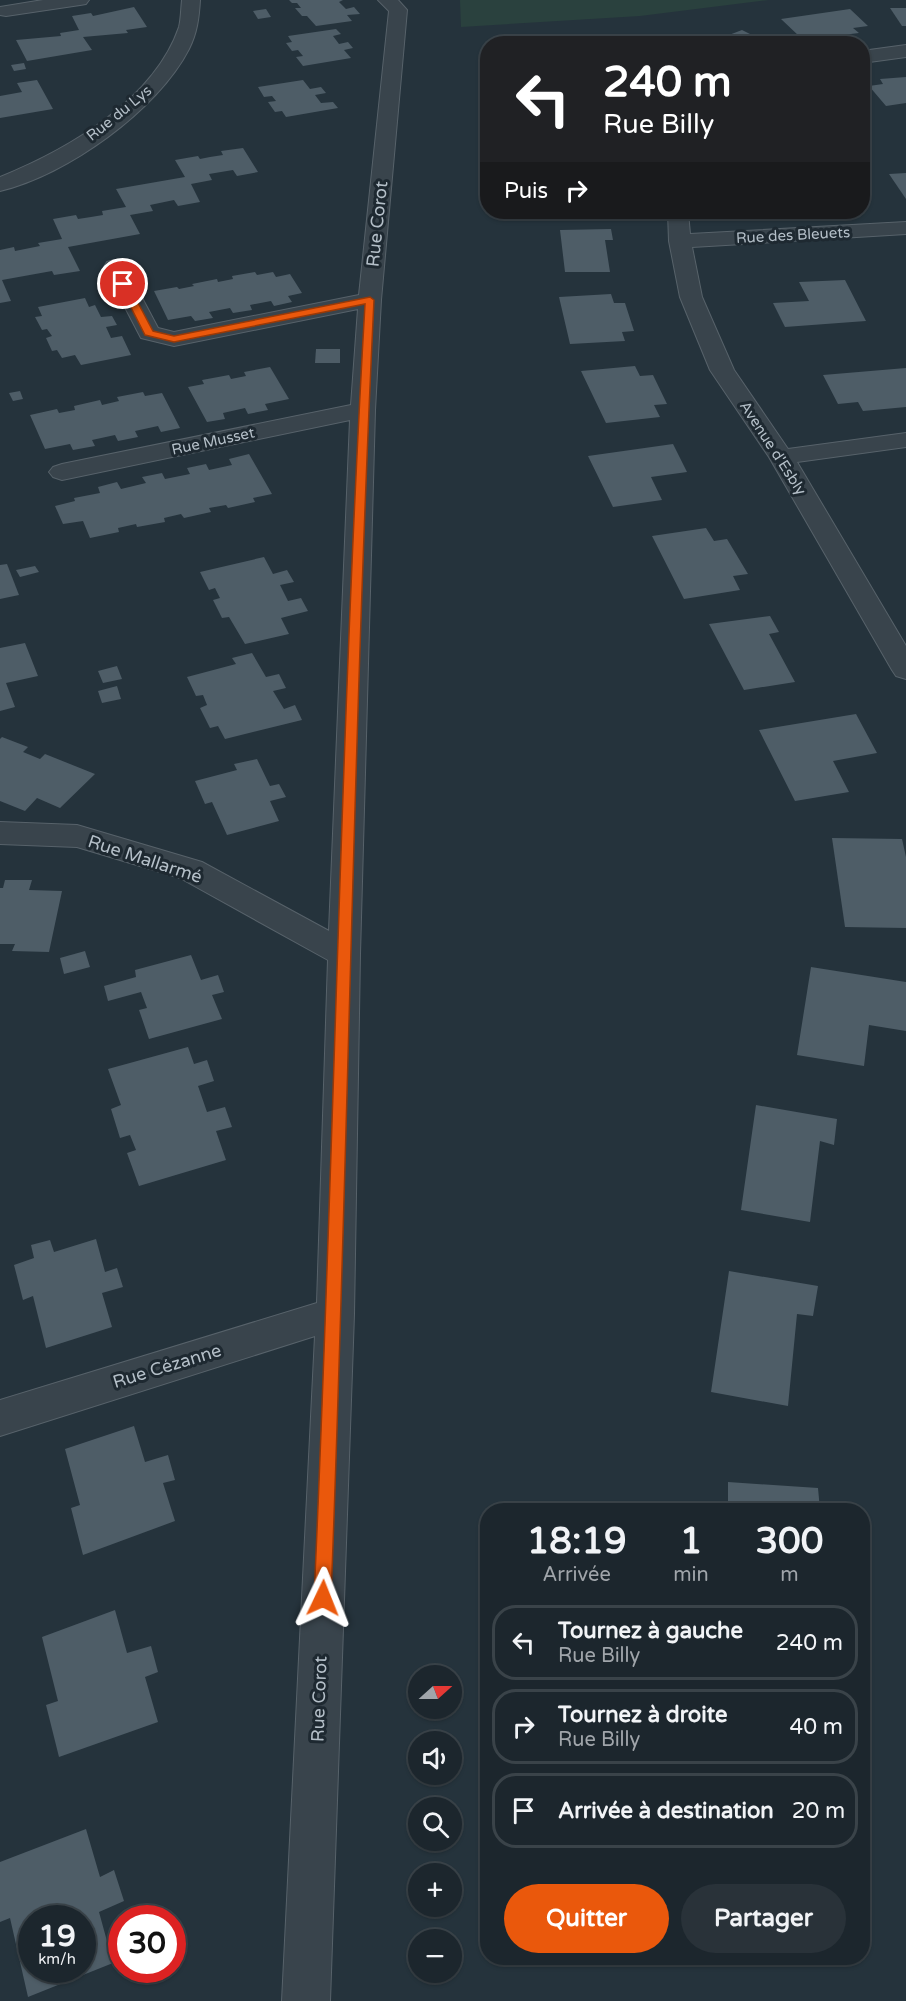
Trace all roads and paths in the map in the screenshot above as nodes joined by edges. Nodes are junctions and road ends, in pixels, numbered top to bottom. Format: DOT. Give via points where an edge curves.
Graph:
graph roads {
  1 [pos="80,0"];
  2 [pos="191,0"];
  3 [pos="387,0"];
  4 [pos="6,11"];
  5 [pos="906,51"];
  6 [pos="870,56"];
  7 [pos="0,184"];
  8 [pos="678,219"];
  9 [pos="906,228"];
  10 [pos="680,241"];
  11 [pos="115,267"];
  12 [pos="370,300"];
  13 [pos="363,410"];
  14 [pos="906,440"];
  15 [pos="781,457"];
  16 [pos="62,472"];
  17 [pos="906,670"];
  18 [pos="0,834"];
  19 [pos="344,954"];
  20 [pos="335,1314"];
  21 [pos="0,1418"];
  22 [pos="306,2001"];
  1 -- 4 [label="street"];
  2 -- 7 [label="street, Rue du Lys" via="192,16 177,52 152,89 111,124 51,163"];
  3 -- 12 [label="street, Rue Corot" via="398,10"];
  5 -- 6 [label="street"];
  8 -- 10 [label="street, Avenue d'Esbly"];
  9 -- 10 [label="street, Rue des Bleuets"];
  10 -- 15 [label="street, Avenue d'Esbly" via="691,297 722,370"];
  11 -- 12 [label="street" via="149,333 174,339"];
  12 -- 13 [label="street, Rue Corot"];
  13 -- 16 [label="street, Rue Musset"];
  13 -- 19 [label="street, Rue Corot"];
  14 -- 15 [label="street"];
  15 -- 17 [label="street, Avenue d'Esbly"];
  18 -- 19 [label="street, Rue Mallarmé" via="77,836 191,870"];
  19 -- 20 [label="street, Rue Corot"];
  20 -- 21 [label="street, Rue Cézanne"];
  20 -- 22 [label="street, Rue Corot"];
}
